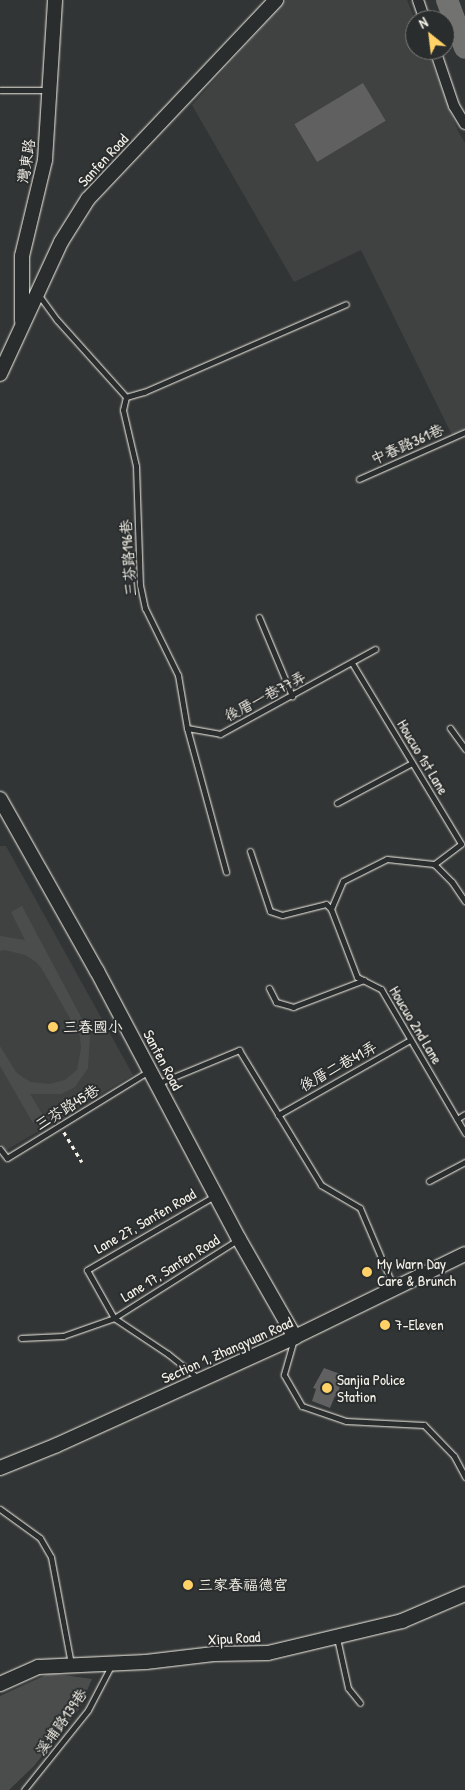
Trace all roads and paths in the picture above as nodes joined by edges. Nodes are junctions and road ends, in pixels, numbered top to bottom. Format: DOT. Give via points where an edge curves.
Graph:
graph roads {
  1 [pos="55,0"];
  2 [pos="276,0"];
  3 [pos="438,60"];
  4 [pos="0,90"];
  5 [pos="49,90"];
  6 [pos="465,124"];
  7 [pos="37,292"];
  8 [pos="346,304"];
  9 [pos="22,325"];
  10 [pos="0,374"];
  11 [pos="126,397"];
  12 [pos="465,432"];
  13 [pos="359,479"];
  14 [pos="259,617"];
  15 [pos="375,649"];
  16 [pos="352,663"];
  17 [pos="292,696"];
  18 [pos="187,728"];
  19 [pos="450,728"];
  20 [pos="465,749"];
  21 [pos="412,763"];
  22 [pos="0,799"];
  23 [pos="337,804"];
  24 [pos="463,843"];
  25 [pos="250,851"];
  26 [pos="434,864"];
  27 [pos="226,872"];
  28 [pos="465,901"];
  29 [pos="331,909"];
  30 [pos="364,980"];
  31 [pos="269,988"];
  32 [pos="410,1040"];
  33 [pos="150,1070"];
  34 [pos="156,1084"];
  35 [pos="465,1114"];
  36 [pos="278,1115"];
  37 [pos="456,1119"];
  38 [pos="60,1126"];
  39 [pos="465,1133"];
  40 [pos="0,1149"];
  41 [pos="82,1162"];
  42 [pos="465,1162"];
  43 [pos="429,1180"];
  44 [pos="216,1194"];
  45 [pos="240,1239"];
  46 [pos="465,1254"];
  47 [pos="394,1289"];
  48 [pos="114,1318"];
  49 [pos="295,1337"];
  50 [pos="21,1338"];
  51 [pos="199,1380"];
  52 [pos="0,1468"];
  53 [pos="464,1473"];
  54 [pos="0,1509"];
  55 [pos="465,1594"];
  56 [pos="337,1638"];
  57 [pos="71,1664"];
  58 [pos="112,1664"];
  59 [pos="0,1684"];
  60 [pos="360,1703"];
  61 [pos="24,1790"];
  1 -- 5 [label="street, 灣東路"];
  2 -- 7 [label="street, Sanfen Road" via="88,199 61,242"];
  3 -- 6 [label="street" via="454,106"];
  4 -- 5 [label="lane"];
  5 -- 9 [label="street, 灣東路" via="45,160 22,256"];
  7 -- 9 [label="street, Sanfen Road"];
  7 -- 11 [label="lane" via="57,320"];
  8 -- 11 [label="lane"];
  9 -- 10 [label="street, Sanfen Road"];
  11 -- 18 [label="lane, 三芬路196巷" via="123,410 136,466 140,585 145,608 178,675"];
  12 -- 13 [label="lane, 中春路361巷"];
  14 -- 17 [label="lane"];
  15 -- 16 [label="lane, 後厝一巷77弄"];
  16 -- 17 [label="lane, 後厝一巷77弄"];
  16 -- 21 [label="lane, Houcuo 1st Lane"];
  17 -- 18 [label="lane, 後厝一巷77弄" via="220,734"];
  18 -- 27 [label="lane, 三芬路196巷"];
  19 -- 20 [label="lane"];
  21 -- 23 [label="lane"];
  21 -- 24 [label="lane, Houcuo 1st Lane"];
  22 -- 33 [label="street, Sanfen Road"];
  24 -- 26 [label="lane, Houcuo 1st Lane"];
  25 -- 29 [label="lane" via="270,911 282,915 326,904"];
  26 -- 28 [label="lane"];
  26 -- 29 [label="lane" via="387,859 343,881"];
  29 -- 30 [label="lane, Houcuo 2nd Lane" via="357,976"];
  30 -- 31 [label="lane" via="293,1007 276,1002"];
  30 -- 32 [label="lane, Houcuo 2nd Lane" via="381,989"];
  32 -- 36 [label="lane, 後厝二巷41弄"];
  32 -- 37 [label="lane, Houcuo 2nd Lane"];
  33 -- 34 [label="street, Sanfen Road"];
  33 -- 38 [label="lane, 三芬路45巷"];
  34 -- 36 [label="lane" via="238,1050"];
  34 -- 44 [label="street, Sanfen Road"];
  35 -- 37 [label="lane"];
  36 -- 47 [label="lane" via="321,1185 360,1208"];
  37 -- 39 [label="lane, Houcuo 2nd Lane"];
  38 -- 40 [label="lane, 三芬路45巷" via="7,1158"];
  38 -- 41 [label="path"];
  42 -- 43 [label="lane"];
  44 -- 45 [label="street, Sanfen Road"];
  44 -- 48 [label="lane, Lane 27, Sanfen Road" via="86,1270"];
  45 -- 48 [label="lane, Lane 17, Sanfen Road"];
  45 -- 49 [label="street, Sanfen Road"];
  46 -- 47 [label="street, Section 1, Zhangyuan Road"];
  47 -- 49 [label="street, Section 1, Zhangyuan Road"];
  48 -- 50 [label="lane, Lane 17, Sanfen Road" via="63,1336"];
  48 -- 51 [label="lane" via="168,1354"];
  49 -- 51 [label="street, Section 1, Zhangyuan Road"];
  49 -- 53 [label="lane" via="284,1375 302,1406 346,1421 424,1425 454,1456"];
  51 -- 52 [label="street, Section 1, Zhangyuan Road"];
  54 -- 57 [label="lane" via="40,1538 50,1557"];
  55 -- 56 [label="street, Xipu Road" via="402,1621"];
  56 -- 58 [label="street, Xipu Road" via="268,1653 214,1654"];
  56 -- 60 [label="lane" via="348,1688"];
  57 -- 58 [label="street, Xipu Road"];
  57 -- 59 [label="street, Xipu Road" via="38,1667"];
  58 -- 61 [label="lane, 溪埔路139巷" via="88,1710"];
}
